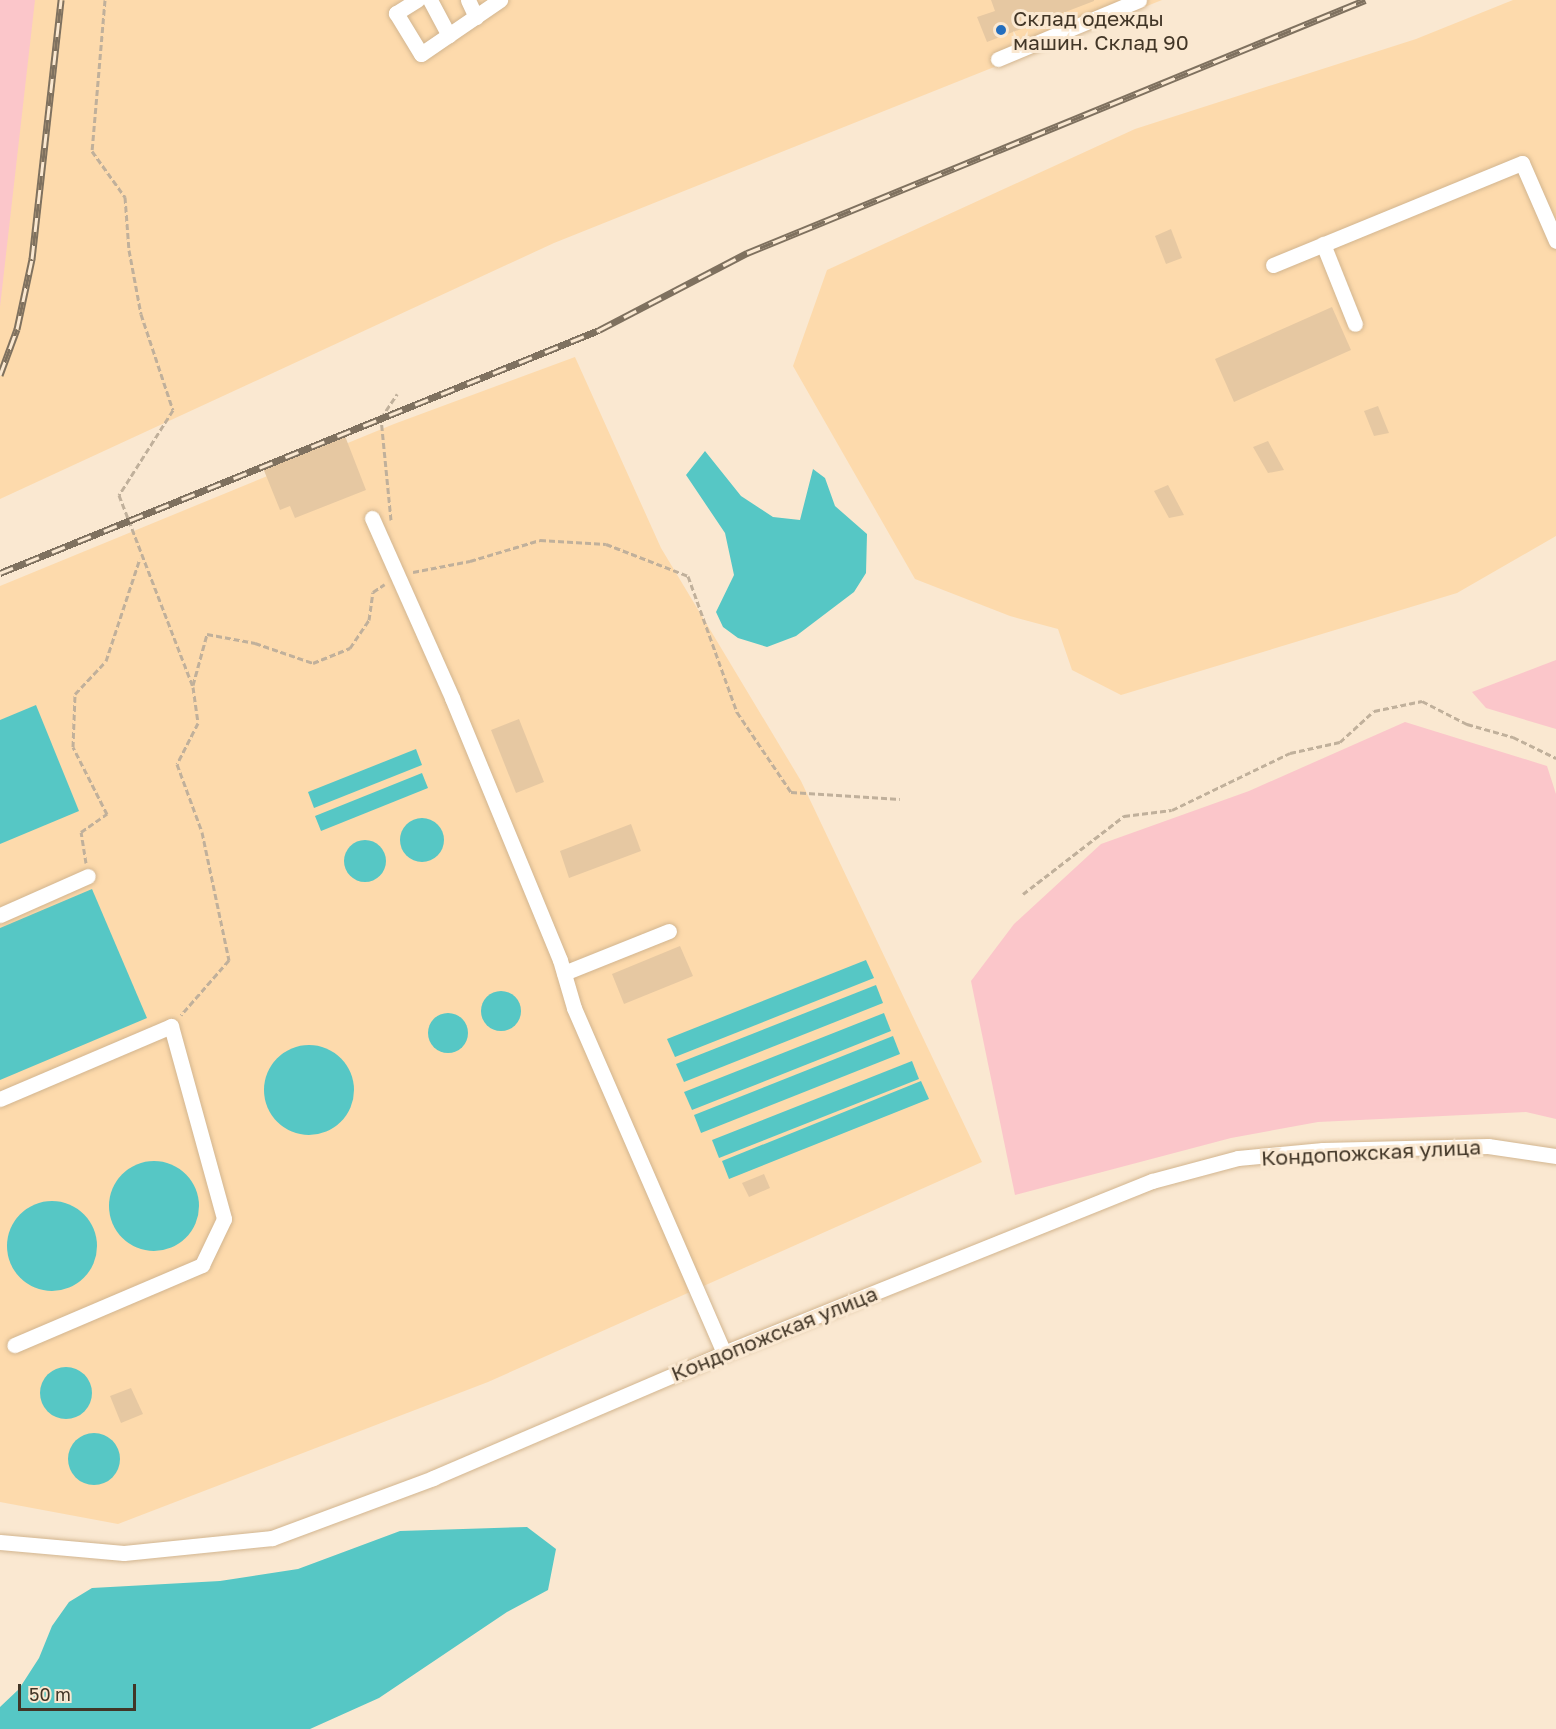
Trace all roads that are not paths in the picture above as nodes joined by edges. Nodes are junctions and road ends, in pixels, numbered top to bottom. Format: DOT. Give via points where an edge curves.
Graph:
graph roads {
  1 [pos="417,0"];
  2 [pos="430,0"];
  3 [pos="468,0"];
  4 [pos="1139,0"];
  5 [pos="498,1"];
  6 [pos="476,17"];
  7 [pos="449,35"];
  8 [pos="998,58"];
  9 [pos="1556,241"];
  10 [pos="1323,244"];
  11 [pos="1273,265"];
  12 [pos="1355,324"];
  13 [pos="372,518"];
  14 [pos="88,876"];
  15 [pos="0,915"];
  16 [pos="669,931"];
  17 [pos="564,973"];
  18 [pos="0,1099"];
  19 [pos="1556,1156"];
  20 [pos="14,1345"];
  21 [pos="724,1353"];
  22 [pos="0,1542"];
  1 -- 7 [label="street" via="396,14 421,54"];
  2 -- 7 [label="street"];
  3 -- 6 [label="street"];
  4 -- 8 [label="street"];
  5 -- 6 [label="street"];
  6 -- 7 [label="street"];
  9 -- 10 [label="street" via="1522,163"];
  10 -- 11 [label="street"];
  10 -- 12 [label="street"];
  13 -- 17 [label="street" via="452,698"];
  14 -- 15 [label="street"];
  16 -- 17 [label="street"];
  17 -- 21 [label="street" via="574,1008"];
  18 -- 20 [label="street" via="171,1026 224,1219 202,1265"];
  19 -- 21 [label="street, Кондопожская улица" via="1488,1146 1323,1150 1238,1158 1152,1180"];
  21 -- 22 [label="street, Кондопожская улица" via="434,1478 272,1538 123,1553"];
}
